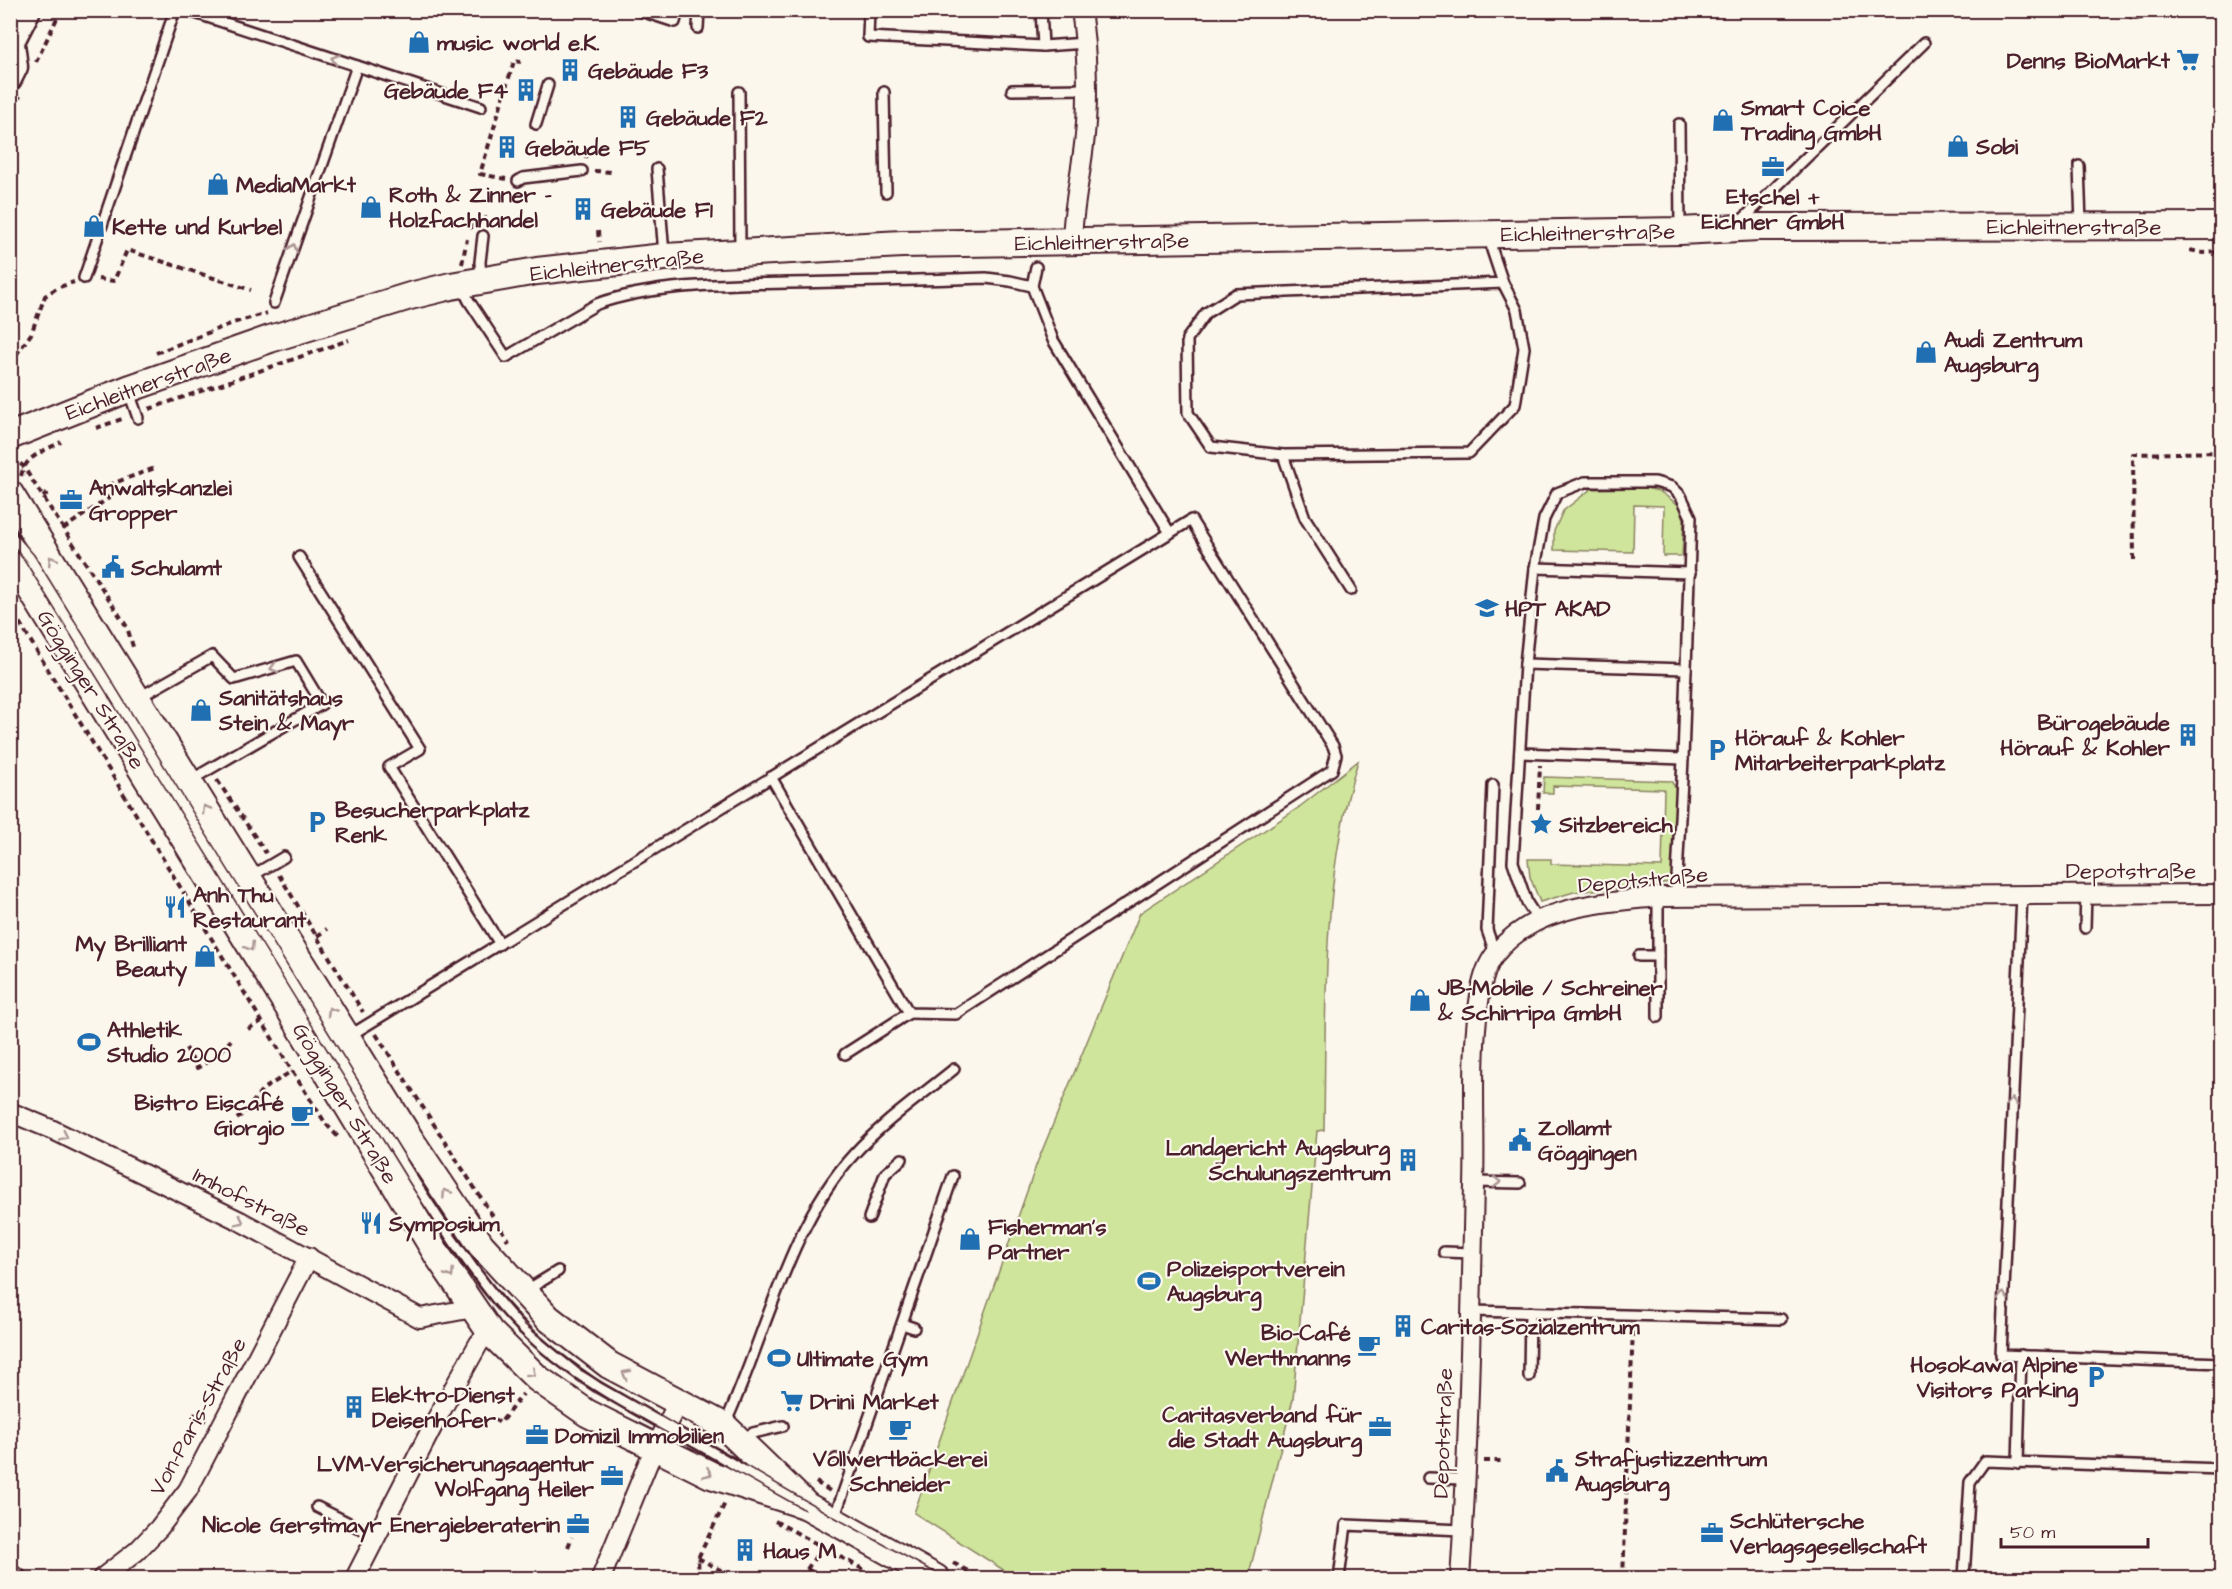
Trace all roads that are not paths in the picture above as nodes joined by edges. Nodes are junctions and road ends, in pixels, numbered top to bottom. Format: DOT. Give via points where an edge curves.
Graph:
graph roads {
  1 [pos="29,10"];
  2 [pos="175,10"];
  3 [pos="186,10"];
  4 [pos="638,10"];
  5 [pos="678,10"];
  6 [pos="699,10"];
  7 [pos="868,10"];
  8 [pos="1041,10"];
  9 [pos="1081,10"];
  10 [pos="2153,10"];
  11 [pos="2134,13"];
  12 [pos="699,28"];
  13 [pos="1924,43"];
  14 [pos="1086,44"];
  15 [pos="12,46"];
  16 [pos="1043,46"];
  17 [pos="357,66"];
  18 [pos="10,79"];
  19 [pos="548,85"];
  20 [pos="1087,89"];
  21 [pos="1012,90"];
  22 [pos="739,92"];
  23 [pos="884,92"];
  24 [pos="482,107"];
  25 [pos="536,124"];
  26 [pos="1678,124"];
  27 [pos="2079,166"];
  28 [pos="657,169"];
  29 [pos="582,171"];
  30 [pos="518,181"];
  31 [pos="886,192"];
  32 [pos="2081,226"];
  33 [pos="2222,226"];
  34 [pos="1734,229"];
  35 [pos="1680,231"];
  36 [pos="1491,234"];
  37 [pos="483,236"];
  38 [pos="1072,240"];
  39 [pos="740,251"];
  40 [pos="664,257"];
  41 [pos="1036,267"];
  42 [pos="84,278"];
  43 [pos="471,283"];
  44 [pos="1503,283"];
  45 [pos="1032,286"];
  46 [pos="274,303"];
  47 [pos="128,389"];
  48 [pos="138,418"];
  49 [pos="10,436"];
  50 [pos="1283,455"];
  51 [pos="10,494"];
  52 [pos="1170,533"];
  53 [pos="10,534"];
  54 [pos="299,557"];
  55 [pos="10,562"];
  56 [pos="1535,568"];
  57 [pos="1690,573"];
  58 [pos="1351,590"];
  59 [pos="1526,664"];
  60 [pos="1686,669"];
  61 [pos="146,694"];
  62 [pos="1520,753"];
  63 [pos="1683,759"];
  64 [pos="199,774"];
  65 [pos="771,777"];
  66 [pos="1493,785"];
  67 [pos="284,857"];
  68 [pos="248,879"];
  69 [pos="2086,894"];
  70 [pos="2222,894"];
  71 [pos="2022,895"];
  72 [pos="1667,897"];
  73 [pos="1538,921"];
  74 [pos="2085,928"];
  75 [pos="500,944"];
  76 [pos="1495,953"];
  77 [pos="1639,956"];
  78 [pos="1658,956"];
  79 [pos="909,1013"];
  80 [pos="1658,1017"];
  81 [pos="347,1037"];
  82 [pos="845,1054"];
  83 [pos="954,1069"];
  84 [pos="10,1112"];
  85 [pos="902,1159"];
  86 [pos="953,1176"];
  87 [pos="1474,1182"];
  88 [pos="1520,1183"];
  89 [pos="869,1218"];
  90 [pos="1444,1252"];
  91 [pos="1473,1253"];
  92 [pos="309,1257"];
  93 [pos="558,1271"];
  94 [pos="523,1293"];
  95 [pos="472,1308"];
  96 [pos="1471,1311"];
  97 [pos="1530,1312"];
  98 [pos="1781,1319"];
  99 [pos="902,1324"];
  100 [pos="914,1328"];
  101 [pos="490,1332"];
  102 [pos="2021,1355"];
  103 [pos="2222,1363"];
  104 [pos="1529,1376"];
  105 [pos="678,1402"];
  106 [pos="783,1426"];
  107 [pos="732,1433"];
  108 [pos="661,1437"];
  109 [pos="836,1459"];
  110 [pos="2018,1463"];
  111 [pos="853,1468"];
  112 [pos="2222,1469"];
  113 [pos="1428,1478"];
  114 [pos="1465,1479"];
  115 [pos="807,1506"];
  116 [pos="317,1507"];
  117 [pos="832,1521"];
  118 [pos="1463,1530"];
  119 [pos="376,1537"];
  120 [pos="10,1574"];
  121 [pos="921,1575"];
  122 [pos="17,1578"];
  123 [pos="102,1578"];
  124 [pos="355,1578"];
  125 [pos="601,1578"];
  126 [pos="1339,1578"];
  127 [pos="1460,1578"];
  128 [pos="1964,1578"];
  1 -- 15 [label="street"];
  2 -- 42 [label="lane"];
  17 -- 3 [label="lane, one-way"];
  4 -- 5 [label="lane" via="675,22"];
  6 -- 12 [label="lane"];
  7 -- 16 [label="lane" via="868,37"];
  8 -- 16 [label="lane"];
  9 -- 14 [label="street"];
  10 -- 11 [label="lane"];
  13 -- 34 [label="lane"];
  14 -- 16 [label="lane"];
  14 -- 20 [label="street"];
  15 -- 18 [label="street" via="15,67"];
  17 -- 24 [label="lane"];
  46 -- 17 [label="lane, one-way"];
  19 -- 25 [label="lane"];
  20 -- 21 [label="lane"];
  20 -- 38 [label="street"];
  22 -- 39 [label="lane"];
  23 -- 31 [label="lane"];
  26 -- 35 [label="lane"];
  27 -- 32 [label="lane"];
  28 -- 40 [label="lane"];
  29 -- 30 [label="lane"];
  32 -- 33 [label="main road, Eichleitnerstraße"];
  32 -- 34 [label="main road, Eichleitnerstraße"];
  34 -- 35 [label="main road, Eichleitnerstraße"];
  35 -- 36 [label="main road, Eichleitnerstraße"];
  36 -- 38 [label="main road, Eichleitnerstraße"];
  36 -- 44 [label="lane"];
  37 -- 43 [label="lane" via="480,262"];
  38 -- 39 [label="main road, Eichleitnerstraße"];
  39 -- 40 [label="main road, Eichleitnerstraße"];
  40 -- 43 [label="main road, Eichleitnerstraße" via="537,271"];
  41 -- 45 [label="lane"];
  43 -- 45 [label="lane" via="469,301 506,357 597,304 645,292 730,284 974,279 1010,280"];
  43 -- 47 [label="main road, Eichleitnerstraße" via="410,296 270,339"];
  44 -- 50 [label="lane" via="1517,310 1524,348 1515,405 1469,453"];
  44 -- 50 [label="lane" via="1236,294 1206,313 1187,339 1188,413 1210,447"];
  45 -- 52 [label="lane" via="1053,340"];
  47 -- 48 [label="lane"];
  47 -- 49 [label="main road, Eichleitnerstraße"];
  50 -- 58 [label="lane" via="1305,518"];
  61 -- 51 [label="main road, Gögginger Straße, one-way"];
  52 -- 65 [label="lane"];
  52 -- 79 [label="lane" via="1191,520 1333,746 1336,762 1332,770 956,1014"];
  53 -- 108 [label="lane" via="30,557 452,1238 499,1301 534,1338"];
  54 -- 75 [label="lane" via="420,749 389,767"];
  55 -- 95 [label="main road, Gögginger Straße, one-way" via="22,575"];
  56 -- 57 [label="lane"];
  56 -- 57 [label="lane" via="1544,519 1557,493 1585,482 1655,482 1672,487 1691,517"];
  56 -- 59 [label="lane"];
  57 -- 60 [label="lane"];
  59 -- 60 [label="lane"];
  59 -- 62 [label="lane"];
  60 -- 63 [label="lane"];
  61 -- 64 [label="main road, Gögginger Straße"];
  64 -- 61 [label="lane, one-way" via="322,704 296,661 234,679 212,656"];
  62 -- 63 [label="lane"];
  62 -- 73 [label="lane" via="1513,862 1524,896"];
  63 -- 72 [label="lane"];
  68 -- 64 [label="main road, Gögginger Straße, one-way"];
  65 -- 75 [label="lane"];
  65 -- 79 [label="lane"];
  66 -- 76 [label="lane" via="1486,930"];
  67 -- 68 [label="lane"];
  81 -- 68 [label="main road, Gögginger Straße, one-way"];
  69 -- 70 [label="street, Depotstraße"];
  69 -- 71 [label="street, Depotstraße"];
  69 -- 74 [label="lane"];
  71 -- 72 [label="street, Depotstraße"];
  102 -- 71 [label="lane, one-way" via="2001,1355"];
  72 -- 73 [label="street, Depotstraße" via="1560,911"];
  72 -- 78 [label="lane"];
  73 -- 76 [label="street, Depotstraße"];
  75 -- 81 [label="lane"];
  76 -- 87 [label="street, Depotstraße" via="1480,994"];
  77 -- 78 [label="lane"];
  78 -- 80 [label="lane"];
  79 -- 82 [label="lane"];
  94 -- 81 [label="main road, Gögginger Straße, one-way" via="477,1240"];
  83 -- 107 [label="lane" via="853,1154 818,1203 787,1267 753,1359"];
  84 -- 92 [label="street, Imhofstraße, one-way"];
  85 -- 89 [label="lane" via="885,1174 878,1203"];
  86 -- 99 [label="lane" via="933,1222"];
  87 -- 88 [label="lane, one-way"];
  87 -- 91 [label="street, Depotstraße"];
  90 -- 91 [label="lane"];
  91 -- 96 [label="street, Depotstraße"];
  92 -- 95 [label="street, Imhofstraße" via="420,1318"];
  92 -- 123 [label="street, Von-Paris-Straße" via="188,1490 137,1551"];
  93 -- 94 [label="lane"];
  105 -- 94 [label="main road, Gögginger Straße, one-way" via="609,1365 548,1318"];
  95 -- 101 [label="main road, Gögginger Straße"];
  96 -- 97 [label="lane"];
  96 -- 114 [label="street, Depotstraße"];
  97 -- 98 [label="lane"];
  97 -- 104 [label="lane"];
  99 -- 100 [label="lane"];
  99 -- 111 [label="lane"];
  101 -- 108 [label="main road, Gögginger Straße, one-way" via="537,1378 587,1413"];
  101 -- 119 [label="street" via="479,1343 437,1418"];
  102 -- 103 [label="lane"];
  102 -- 110 [label="lane"];
  105 -- 107 [label="main road, Gögginger Straße"];
  105 -- 108 [label="street"];
  106 -- 107 [label="lane"];
  107 -- 115 [label="main road, Gögginger Straße"];
  108 -- 115 [label="main road, Gögginger Straße" via="711,1475"];
  108 -- 125 [label="street"];
  109 -- 111 [label="lane"];
  110 -- 112 [label="lane"];
  110 -- 128 [label="lane" via="1985,1461 1970,1482"];
  111 -- 117 [label="lane"];
  113 -- 114 [label="lane"];
  114 -- 118 [label="street, Depotstraße"];
  115 -- 117 [label="main road, Gögginger Straße"];
  116 -- 119 [label="lane"];
  117 -- 121 [label="main road, Gögginger Straße"];
  118 -- 126 [label="lane" via="1346,1525"];
  118 -- 127 [label="street, Depotstraße"];
  119 -- 124 [label="street"];
  120 -- 122 [label="street"];
}
